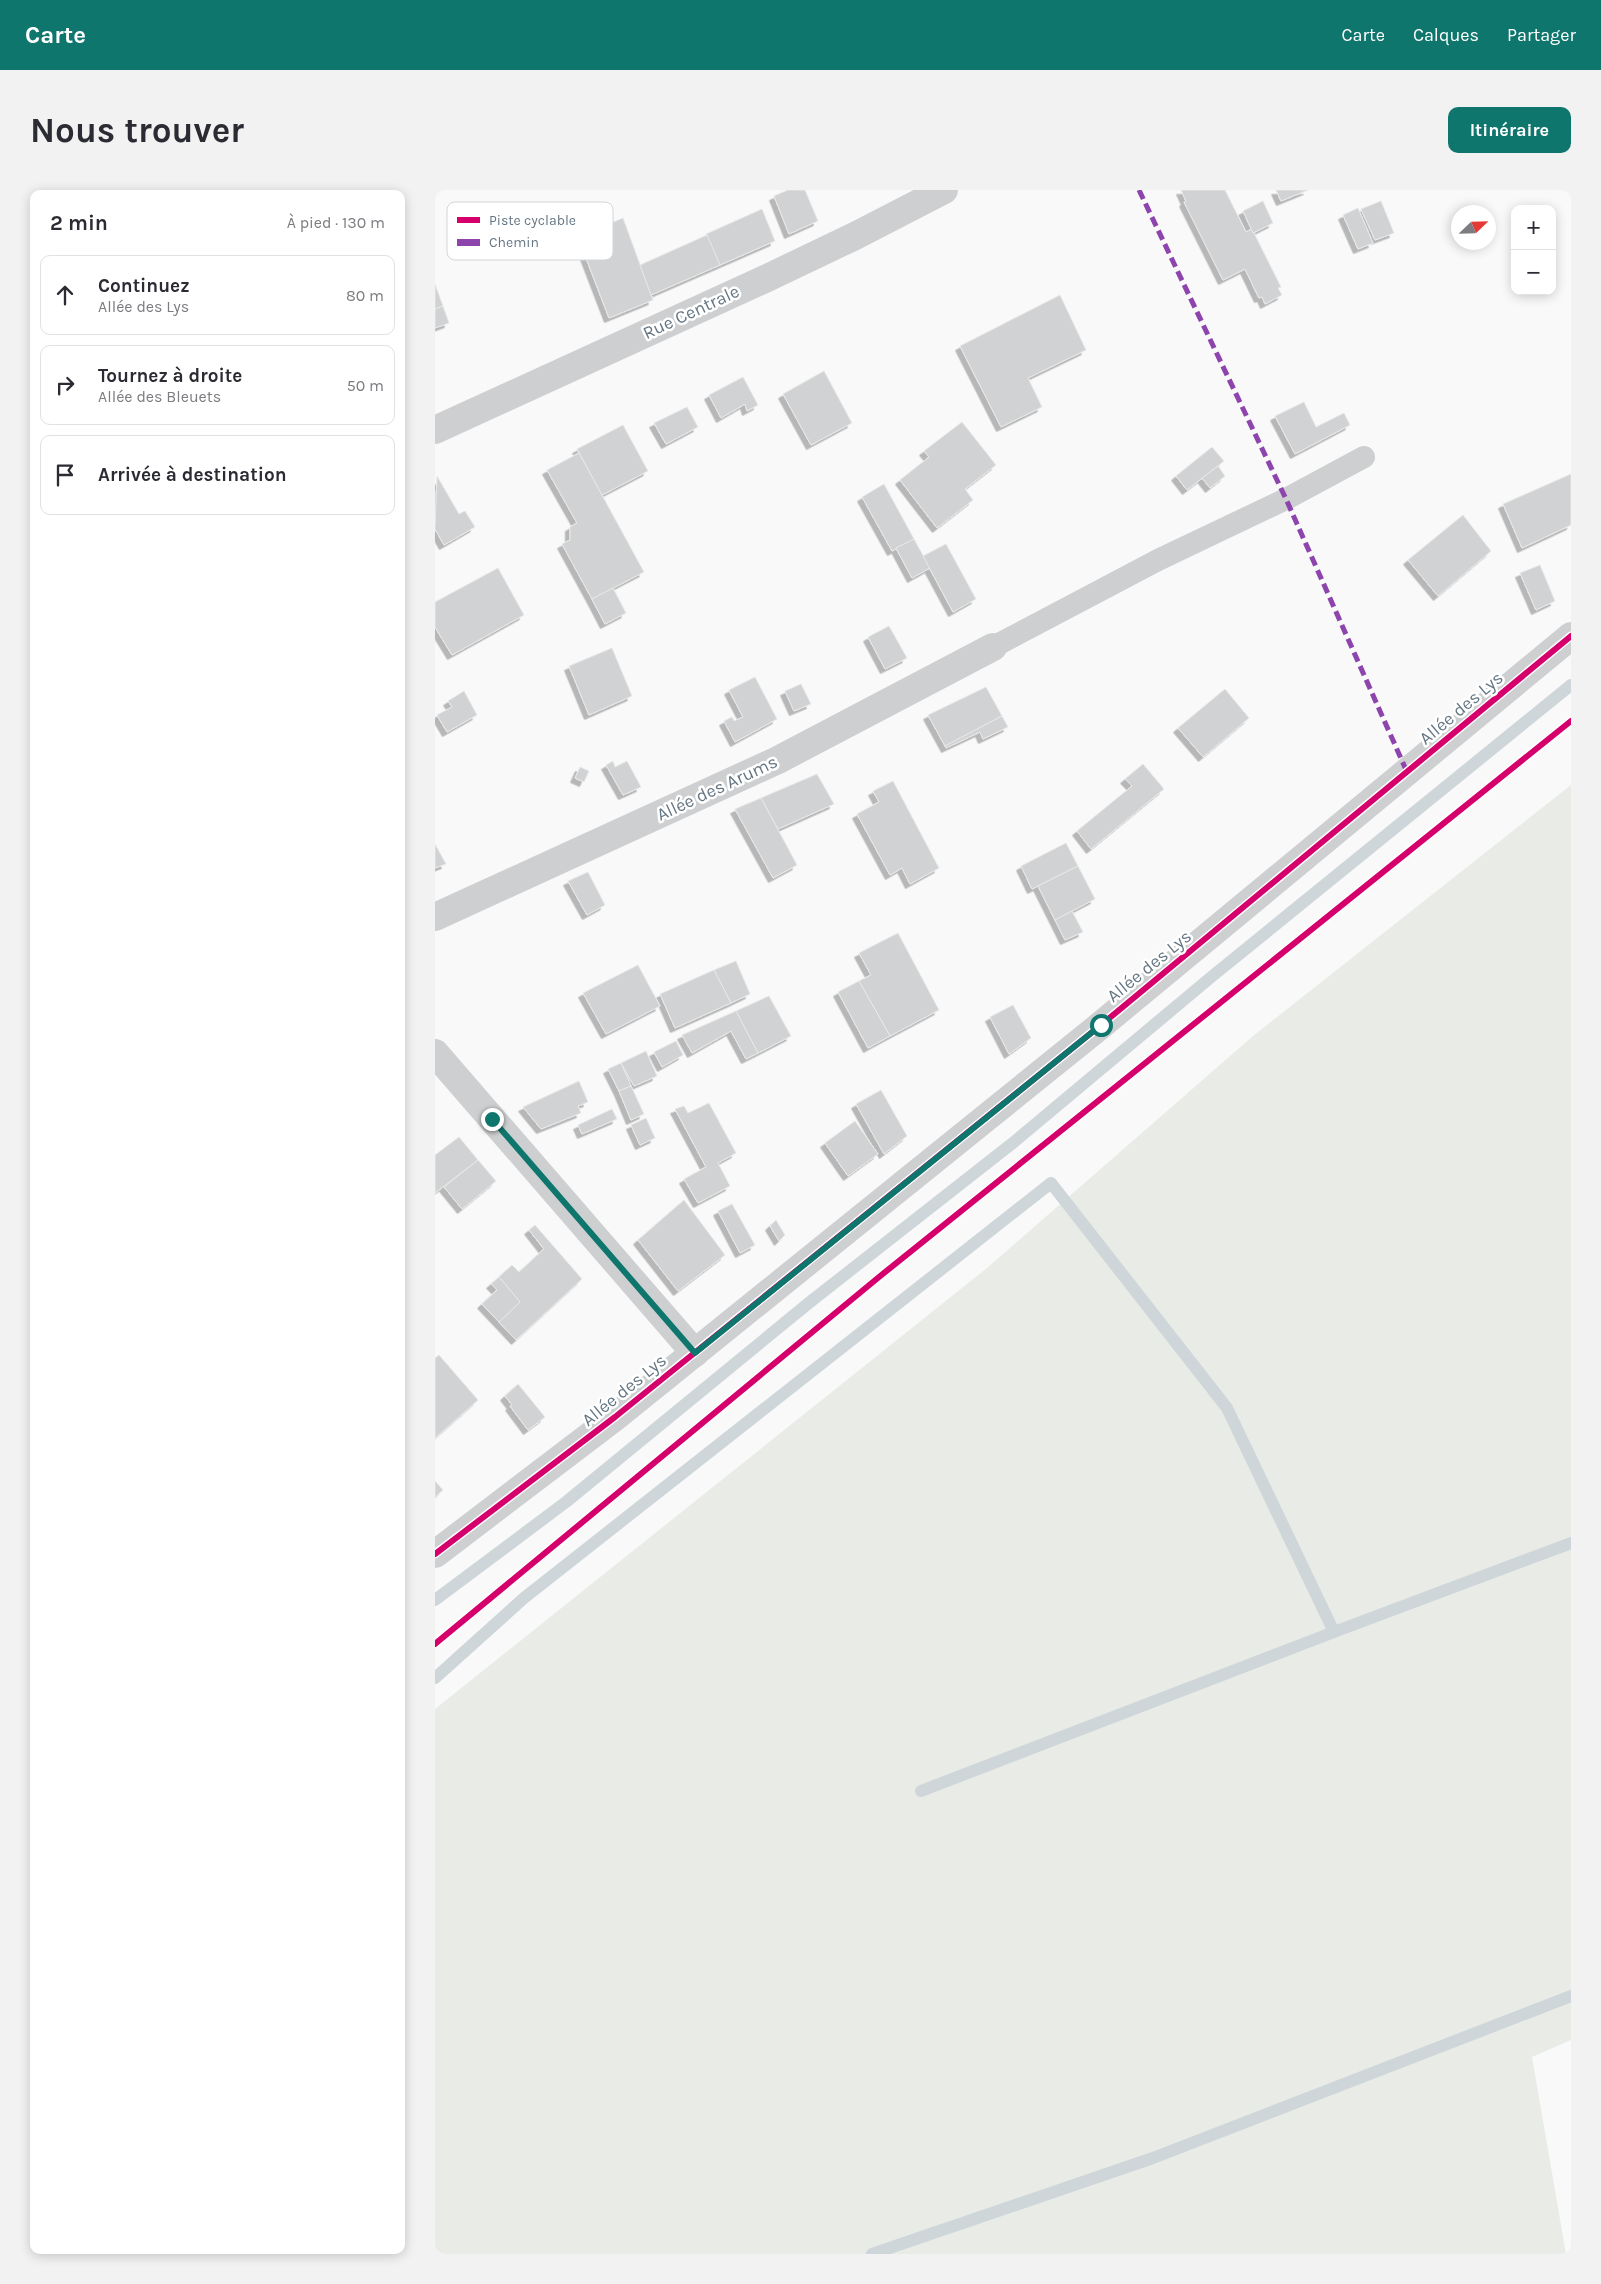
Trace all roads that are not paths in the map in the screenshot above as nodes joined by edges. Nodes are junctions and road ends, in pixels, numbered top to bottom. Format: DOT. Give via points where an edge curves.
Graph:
graph roads {
  1 [pos="944,190"];
  2 [pos="435,430"];
  3 [pos="1364,457"];
  4 [pos="1571,636"];
  5 [pos="993,647"];
  6 [pos="435,917"];
  7 [pos="435,1053"];
  8 [pos="695,1353"];
  9 [pos="435,1554"];
  1 -- 2 [label="street, Rue Centrale" via="855,236"];
  3 -- 5 [label="lane"];
  4 -- 8 [label="street, Allée des Lys" via="1101,1025"];
  5 -- 6 [label="street, Allée des Arums" via="778,760"];
  7 -- 8 [label="street"];
  8 -- 9 [label="street, Allée des Lys"];
}
